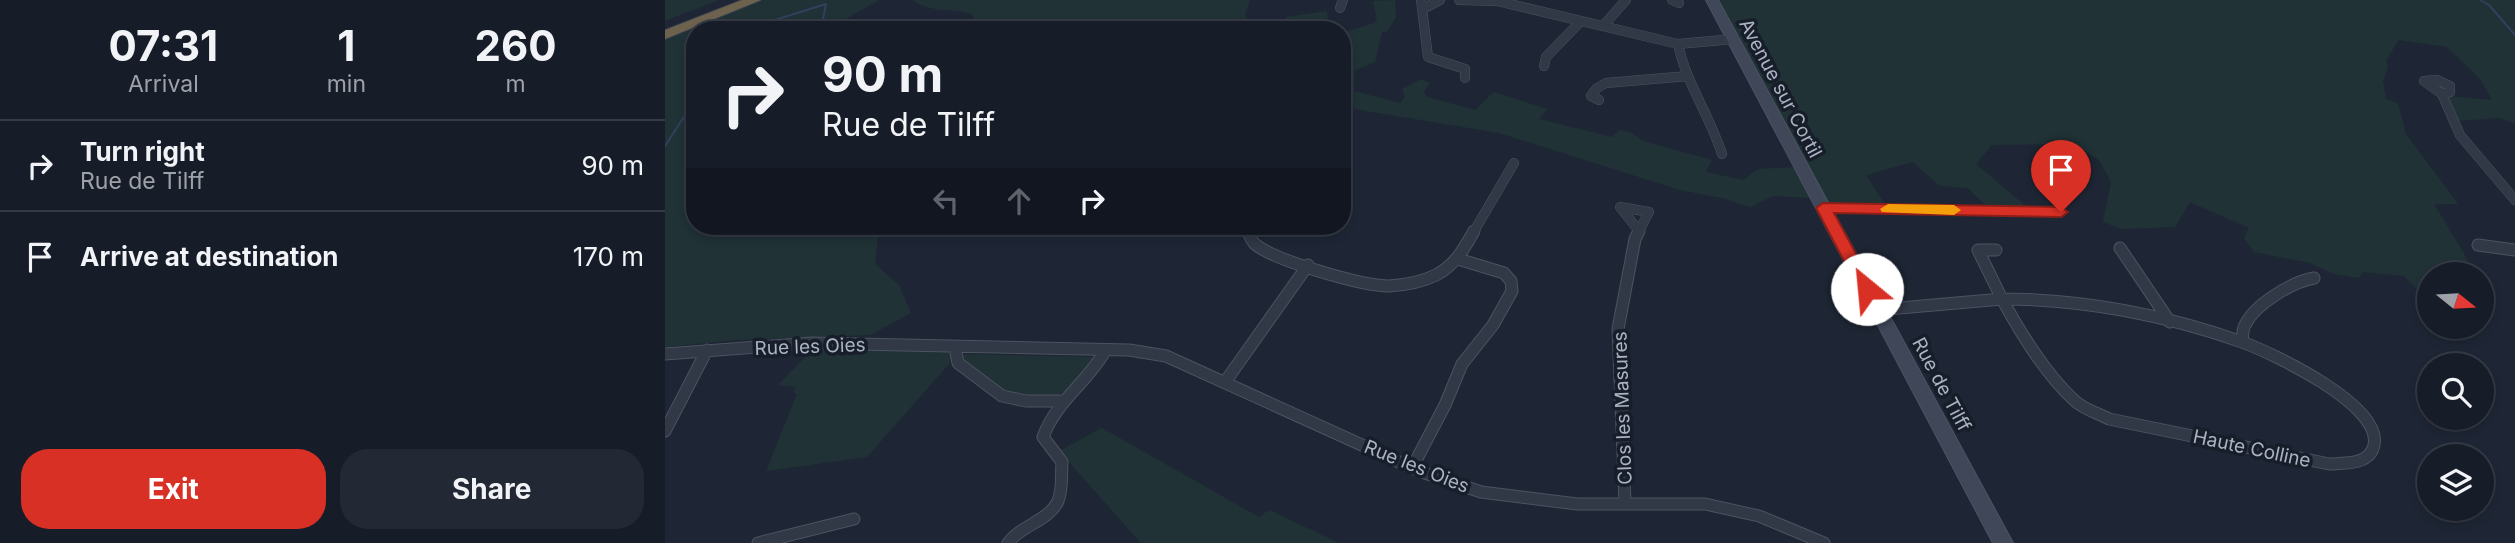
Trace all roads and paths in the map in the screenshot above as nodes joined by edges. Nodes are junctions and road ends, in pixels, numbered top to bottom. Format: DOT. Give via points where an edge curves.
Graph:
graph roads {
  1 [pos="731,0"];
  2 [pos="754,0"];
  3 [pos="1440,0"];
  4 [pos="1459,0"];
  5 [pos="1494,0"];
  6 [pos="1626,0"];
  7 [pos="1712,0"];
  8 [pos="1422,5"];
  9 [pos="704,15"];
  10 [pos="690,21"];
  11 [pos="1581,21"];
  12 [pos="686,23"];
  13 [pos="1603,26"];
  14 [pos="667,31"];
  15 [pos="1734,39"];
  16 [pos="1678,44"];
  17 [pos="1428,57"];
  18 [pos="1419,65"];
  19 [pos="1544,66"];
  20 [pos="1688,76"];
  21 [pos="1465,78"];
  22 [pos="2442,94"];
  23 [pos="1599,100"];
  24 [pos="1722,154"];
  25 [pos="1514,163"];
  26 [pos="2049,177"];
  27 [pos="2515,200"];
  28 [pos="1819,201"];
  29 [pos="1639,231"];
  30 [pos="1249,235"];
  31 [pos="2478,245"];
  32 [pos="2120,248"];
  33 [pos="1996,250"];
  34 [pos="2515,250"];
  35 [pos="1458,259"];
  36 [pos="1308,265"];
  37 [pos="2314,278"];
  38 [pos="2003,299"];
  39 [pos="1878,310"];
  40 [pos="2170,322"];
  41 [pos="2242,342"];
  42 [pos="955,346"];
  43 [pos="708,350"];
  44 [pos="1105,351"];
  45 [pos="665,354"];
  46 [pos="1225,382"];
  47 [pos="1062,401"];
  48 [pos="665,431"];
  49 [pos="1412,468"];
  50 [pos="1625,503"];
  51 [pos="854,519"];
  52 [pos="807,537"];
  53 [pos="758,543"];
  54 [pos="1009,543"];
  55 [pos="1824,543"];
  56 [pos="2003,543"];
  1 -- 9 [label="highway"];
  2 -- 9 [label="highway"];
  3 -- 8 [label="street"];
  4 -- 5 [label="street"];
  5 -- 11 [label="street"];
  6 -- 13 [label="street"];
  7 -- 15 [label="main road, Avenue sur Cortil"];
  8 -- 17 [label="street"];
  9 -- 10 [label="highway"];
  11 -- 13 [label="street"];
  11 -- 19 [label="street" via="1546,57"];
  12 -- 14 [label="highway"];
  13 -- 16 [label="street"];
  15 -- 16 [label="street"];
  15 -- 28 [label="main road, Avenue sur Cortil"];
  16 -- 20 [label="street"];
  17 -- 18 [label="street"];
  17 -- 21 [label="street" via="1459,65 1465,69"];
  20 -- 23 [label="street" via="1606,83 1591,96"];
  20 -- 24 [label="street"];
  22 -- 27 [label="street" via="2460,135"];
  25 -- 35 [label="street"];
  26 -- 28 [label="street" via="2061,212"];
  28 -- 39 [label="main road, Rue de Tilff"];
  29 -- 50 [label="street, Clos les Masures" via="1618,329"];
  30 -- 36 [label="street" via="1265,250"];
  31 -- 34 [label="street"];
  32 -- 40 [label="street"];
  33 -- 38 [label="street" via="1978,250 1983,268"];
  35 -- 36 [label="street" via="1416,284 1389,287 1370,286"];
  35 -- 49 [label="street" via="1504,274 1512,291 1493,325 1462,364"];
  36 -- 46 [label="street"];
  37 -- 41 [label="street" via="2294,282 2256,312 2244,326"];
  38 -- 39 [label="street"];
  38 -- 40 [label="street" via="2073,303"];
  38 -- 41 [label="street, Haute Colline" via="2052,375 2077,402 2109,419 2329,464 2357,462 2373,452 2371,422 2348,400"];
  39 -- 56 [label="main road, Rue de Tilff"];
  40 -- 41 [label="street"];
  42 -- 43 [label="street, Rue les Oies" via="812,343"];
  42 -- 44 [label="street, Rue les Oies"];
  42 -- 47 [label="street" via="958,363 1002,396"];
  43 -- 45 [label="street, Rue les Oies"];
  43 -- 48 [label="street"];
  44 -- 46 [label="street, Rue les Oies" via="1166,356"];
  44 -- 47 [label="street"];
  46 -- 49 [label="street, Rue les Oies"];
  47 -- 54 [label="street" via="1043,437 1062,462 1056,504 1015,533"];
  49 -- 50 [label="street, Rue les Oies" via="1509,497"];
  50 -- 55 [label="street, Rue les Oies" via="1725,507"];
  51 -- 52 [label="street"];
  52 -- 53 [label="street"];
}
